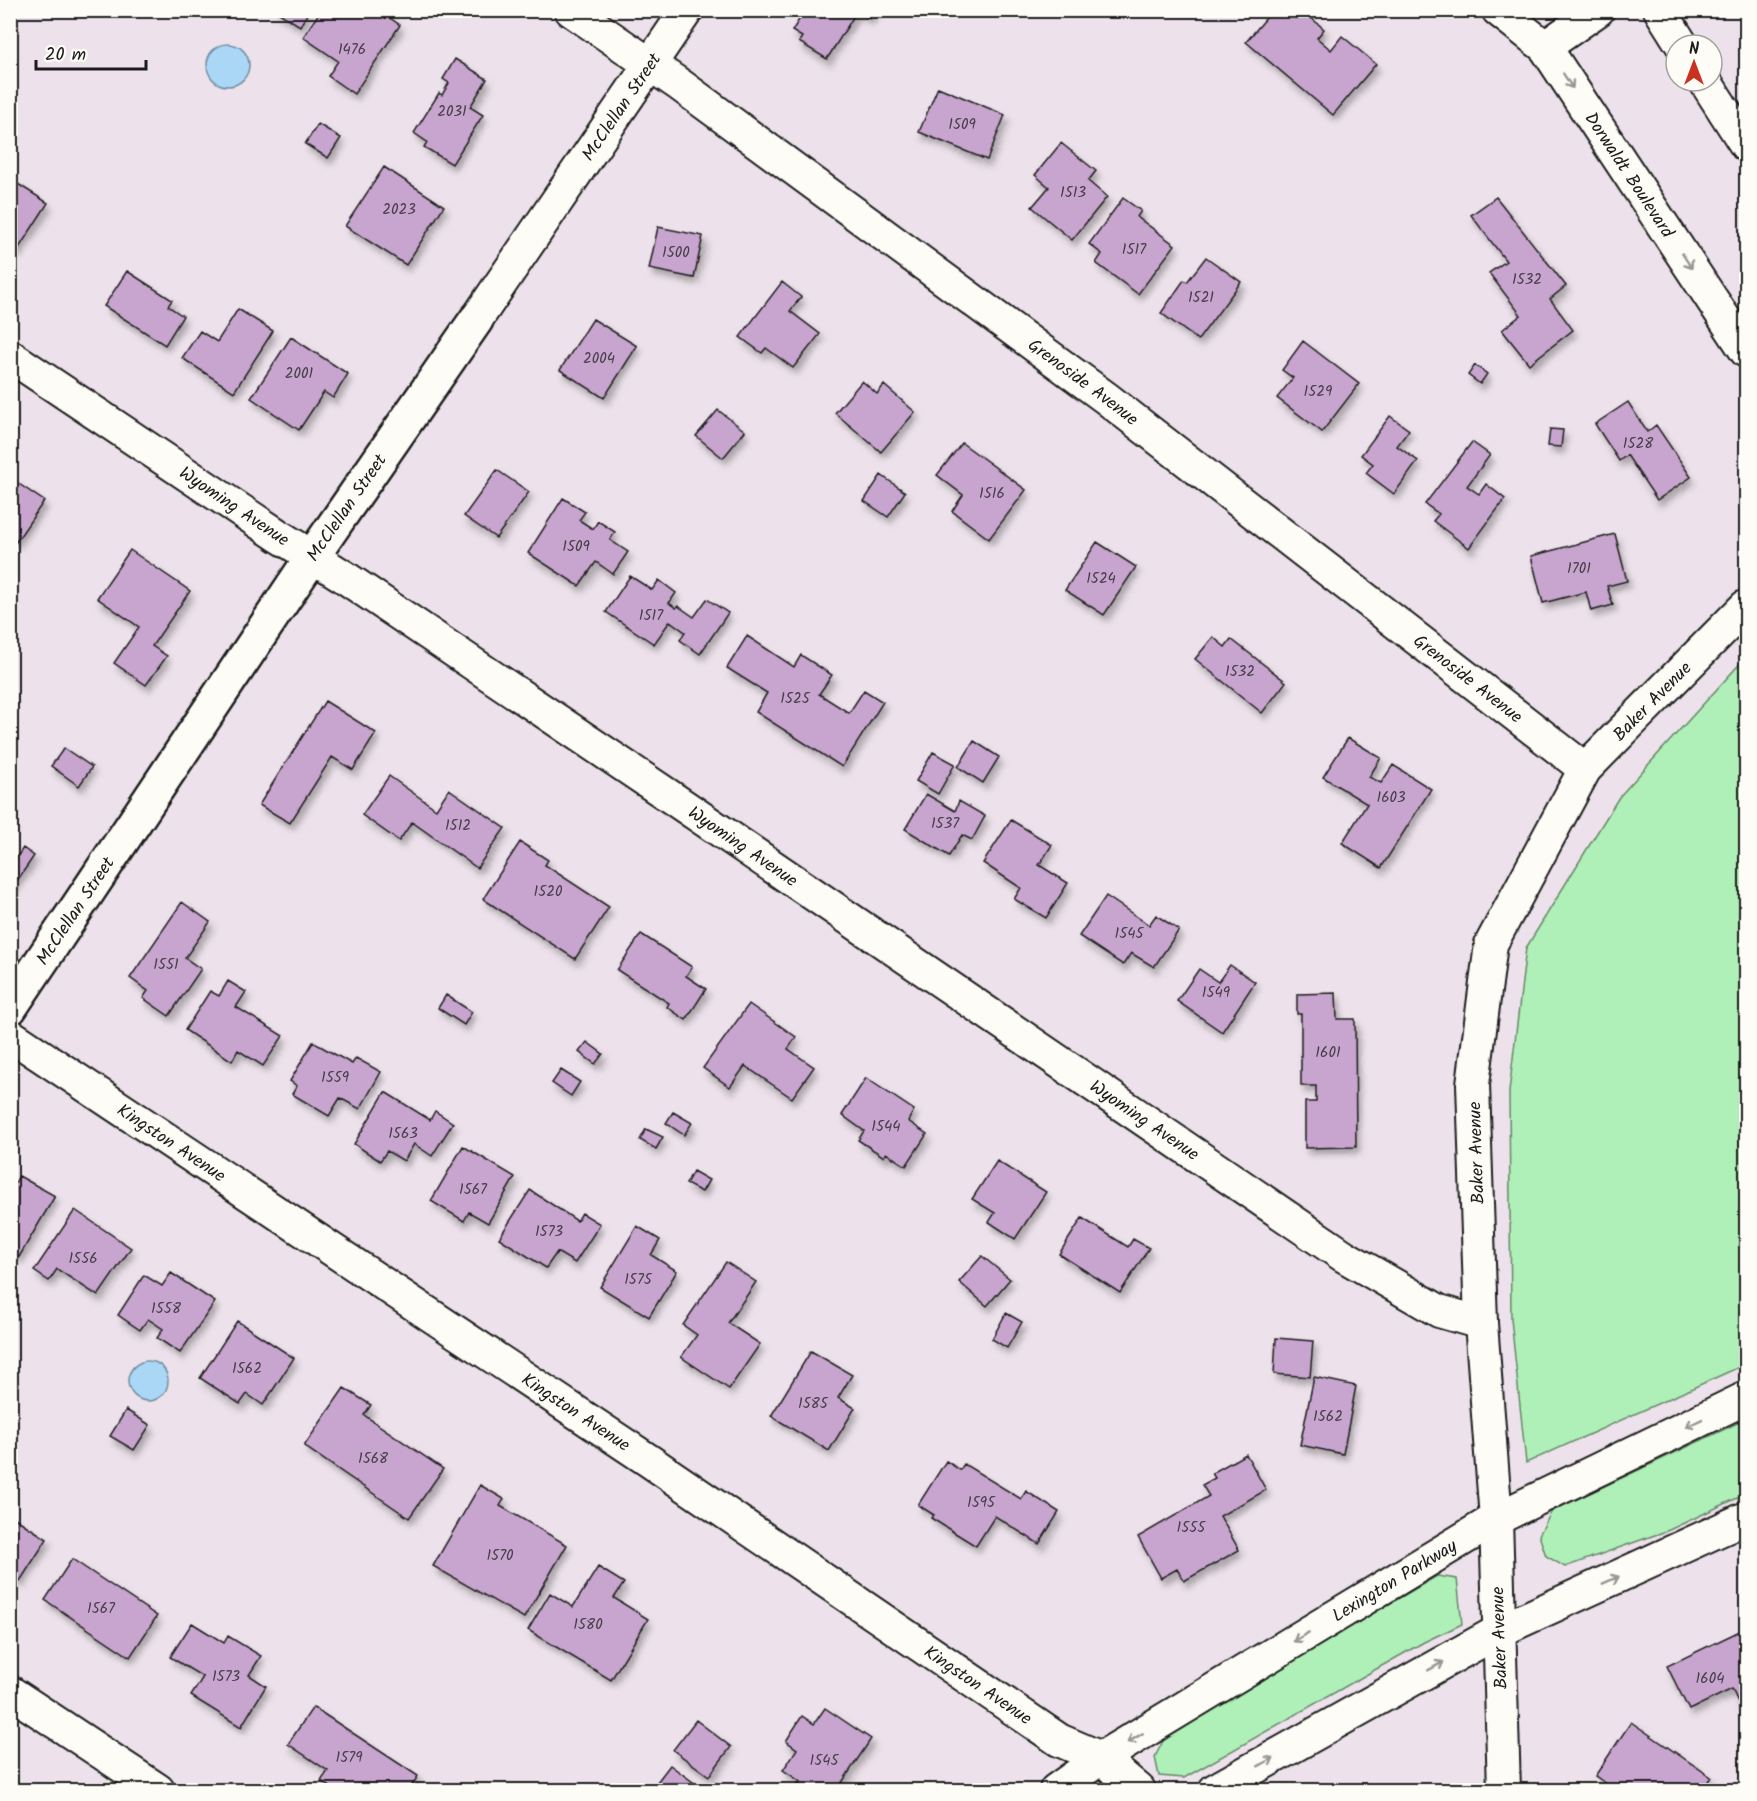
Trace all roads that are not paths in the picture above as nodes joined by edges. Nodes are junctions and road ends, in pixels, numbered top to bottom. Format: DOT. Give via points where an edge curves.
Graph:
graph roads {
  1 [pos="571,10"];
  2 [pos="687,10"];
  3 [pos="1498,10"];
  4 [pos="1598,10"];
  5 [pos="1660,10"];
  6 [pos="1674,33"];
  7 [pos="1545,46"];
  8 [pos="651,65"];
  9 [pos="1714,93"];
  10 [pos="1746,145"];
  11 [pos="476,320"];
  12 [pos="1746,351"];
  13 [pos="10,356"];
  14 [pos="312,557"];
  15 [pos="1746,606"];
  16 [pos="1585,769"];
  17 [pos="10,1008"];
  18 [pos="10,1035"];
  19 [pos="1481,1323"];
  20 [pos="1746,1398"];
  21 [pos="1746,1518"];
  22 [pos="1496,1519"];
  23 [pos="1499,1631"];
  24 [pos="10,1692"];
  25 [pos="1101,1758"];
  26 [pos="158,1791"];
  27 [pos="1056,1791"];
  28 [pos="1139,1791"];
  29 [pos="1215,1791"];
  30 [pos="1504,1791"];
  1 -- 8 [label="street, Grenoside Avenue"];
  2 -- 8 [label="street, McClellan Street"];
  3 -- 7 [label="street, Dorwaldt Boulevard"];
  4 -- 7 [label="street"];
  5 -- 6 [label="street"];
  7 -- 12 [label="street, Dorwaldt Boulevard, one-way"];
  8 -- 11 [label="street, McClellan Street"];
  8 -- 16 [label="street, Grenoside Avenue" via="1106,398"];
  9 -- 10 [label="street"];
  11 -- 14 [label="street, McClellan Street"];
  13 -- 14 [label="street, Wyoming Avenue"];
  14 -- 17 [label="street, McClellan Street"];
  14 -- 19 [label="street, Wyoming Avenue" via="1344,1256 1439,1311"];
  15 -- 16 [label="street, Baker Avenue"];
  16 -- 19 [label="street, Baker Avenue" via="1491,944 1473,1084"];
  18 -- 25 [label="street, Kingston Avenue" via="648,1460 1059,1740"];
  19 -- 22 [label="street, Baker Avenue"];
  20 -- 22 [label="street, Lexington Parkway, one-way"];
  23 -- 21 [label="street, one-way"];
  22 -- 23 [label="street, Baker Avenue"];
  22 -- 25 [label="street, Lexington Parkway, one-way"];
  29 -- 23 [label="street, one-way"];
  23 -- 30 [label="street, Baker Avenue"];
  24 -- 26 [label="street"];
  25 -- 27 [label="street, Lexington Parkway"];
  25 -- 28 [label="street, Kingston Avenue"];
}
